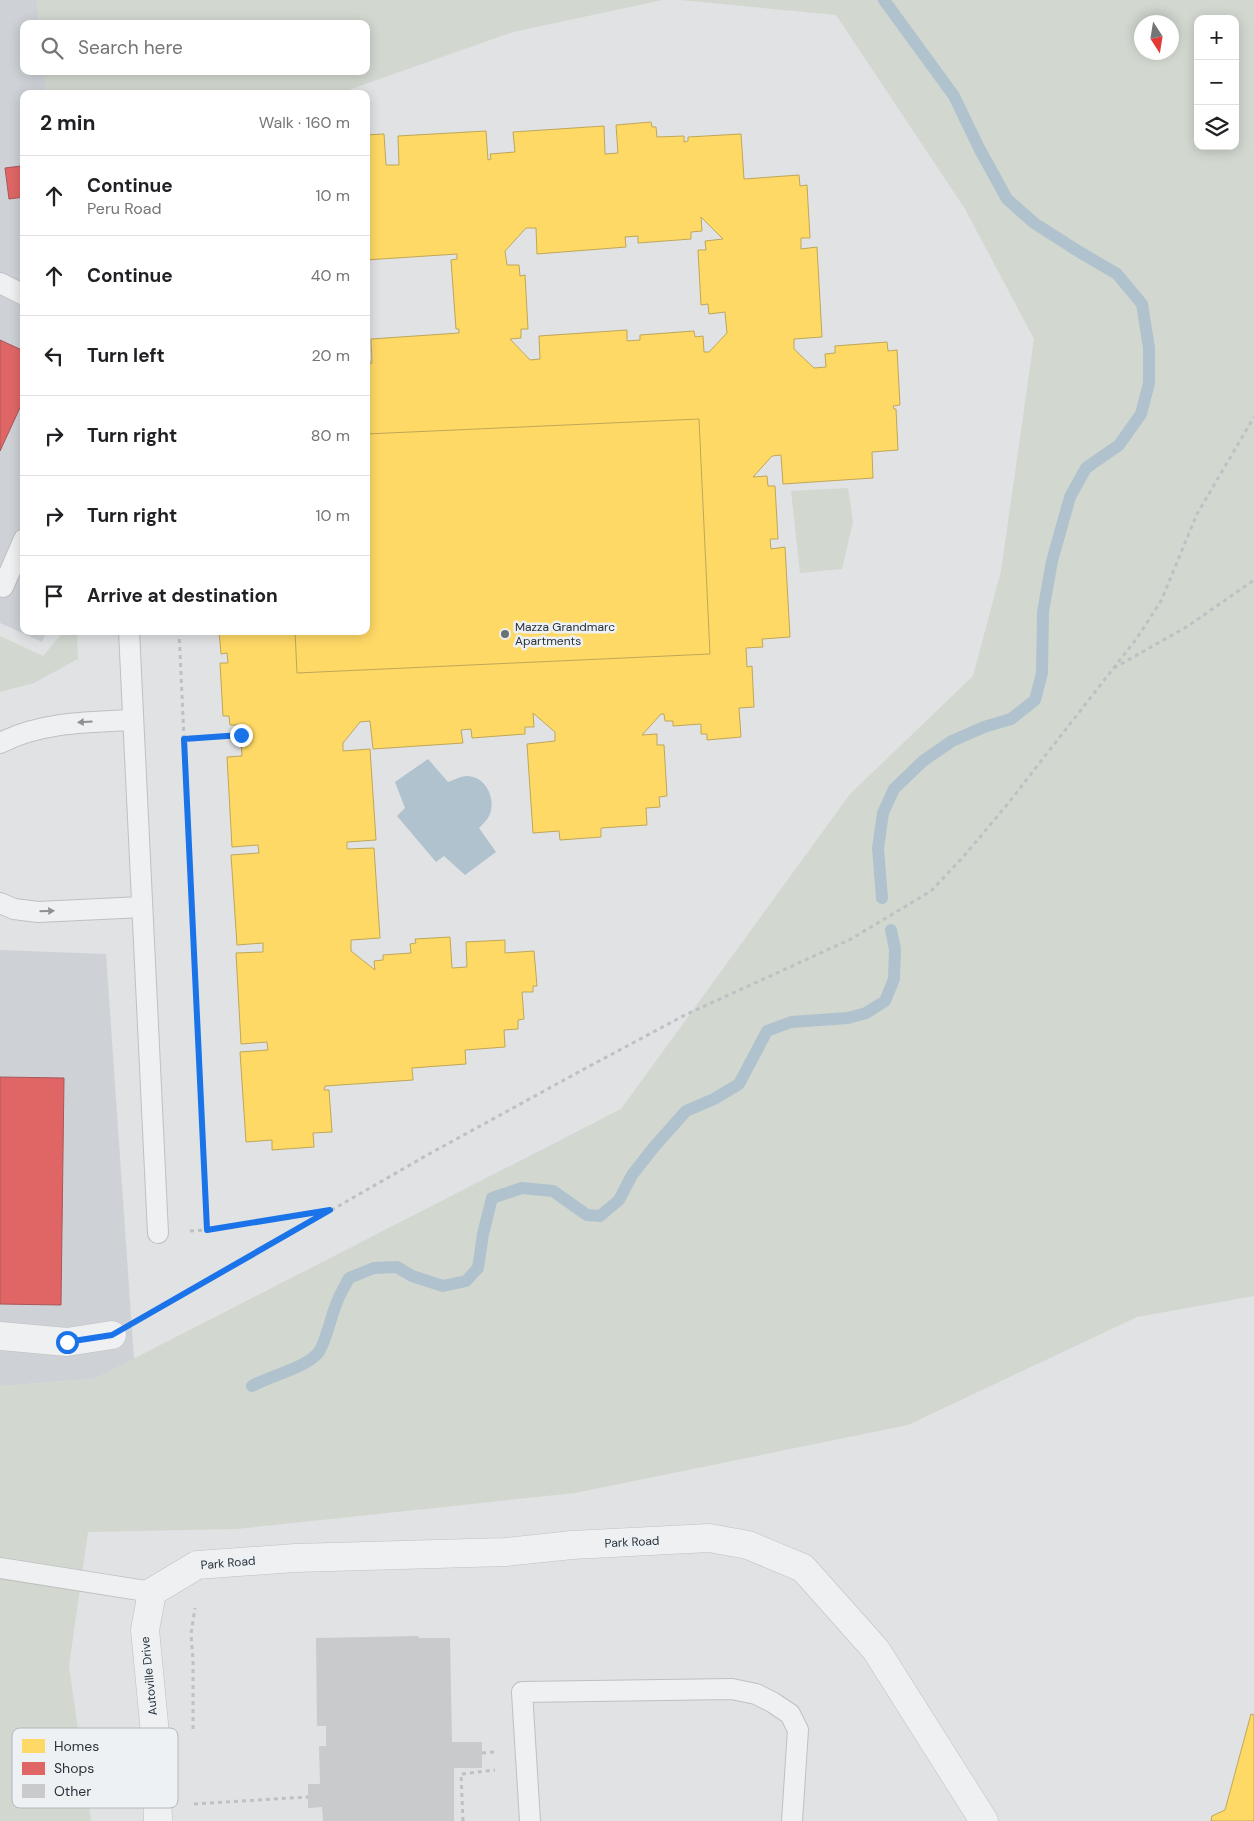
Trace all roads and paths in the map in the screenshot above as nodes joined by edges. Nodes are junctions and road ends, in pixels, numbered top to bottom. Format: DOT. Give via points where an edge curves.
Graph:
graph roads {
  1 [pos="0,282"];
  2 [pos="20,293"];
  3 [pos="1254,417"];
  4 [pos="20,548"];
  5 [pos="1254,580"];
  6 [pos="3,587"];
  7 [pos="129,635"];
  8 [pos="179,635"];
  9 [pos="1112,670"];
  10 [pos="133,720"];
  11 [pos="241,735"];
  12 [pos="184,739"];
  13 [pos="0,743"];
  14 [pos="0,903"];
  15 [pos="142,907"];
  16 [pos="330,1210"];
  17 [pos="207,1230"];
  18 [pos="158,1233"];
  19 [pos="112,1335"];
  20 [pos="0,1336"];
  21 [pos="197,1565"];
  22 [pos="0,1568"];
  23 [pos="152,1592"];
  24 [pos="154,1728"];
  25 [pos="193,1737"];
  26 [pos="494,1752"];
  27 [pos="193,1795"];
  28 [pos="308,1797"];
  29 [pos="193,1804"];
  30 [pos="158,1808"];
  31 [pos="193,1813"];
  32 [pos="158,1821"];
  33 [pos="463,1821"];
  34 [pos="530,1821"];
  35 [pos="792,1821"];
  36 [pos="984,1821"];
  1 -- 2 [label="lane"];
  3 -- 9 [label="path" via="1197,514 1161,601"];
  4 -- 6 [label="lane"];
  5 -- 9 [label="path" via="1188,626"];
  7 -- 10 [label="lane"];
  8 -- 12 [label="path"];
  9 -- 16 [label="path" via="1006,806 931,891 851,939 685,1015"];
  10 -- 13 [label="lane, one-way" via="65,723 33,730"];
  10 -- 15 [label="lane"];
  11 -- 12 [label="path"];
  12 -- 17 [label="path"];
  14 -- 15 [label="lane, one-way" via="14,909 38,912"];
  15 -- 18 [label="lane"];
  16 -- 17 [label="path"];
  16 -- 19 [label="path"];
  17 -- 18 [label="path"];
  19 -- 20 [label="street" via="67,1342"];
  21 -- 23 [label="street, Park Road"];
  21 -- 25 [label="path" via="196,1606 191,1634"];
  21 -- 36 [label="street, Park Road" via="295,1558 506,1552 709,1538 748,1545 803,1568 876,1650"];
  22 -- 23 [label="lane"];
  23 -- 24 [label="street, Autoville Drive" via="145,1630"];
  26 -- 33 [label="path" via="495,1770 461,1774"];
  27 -- 29 [label="path"];
  28 -- 29 [label="path"];
  29 -- 31 [label="path"];
  30 -- 32 [label="street, Autoville Drive"];
  34 -- 35 [label="lane" via="522,1692 732,1689 756,1694 772,1702 790,1714 798,1730"];
}
